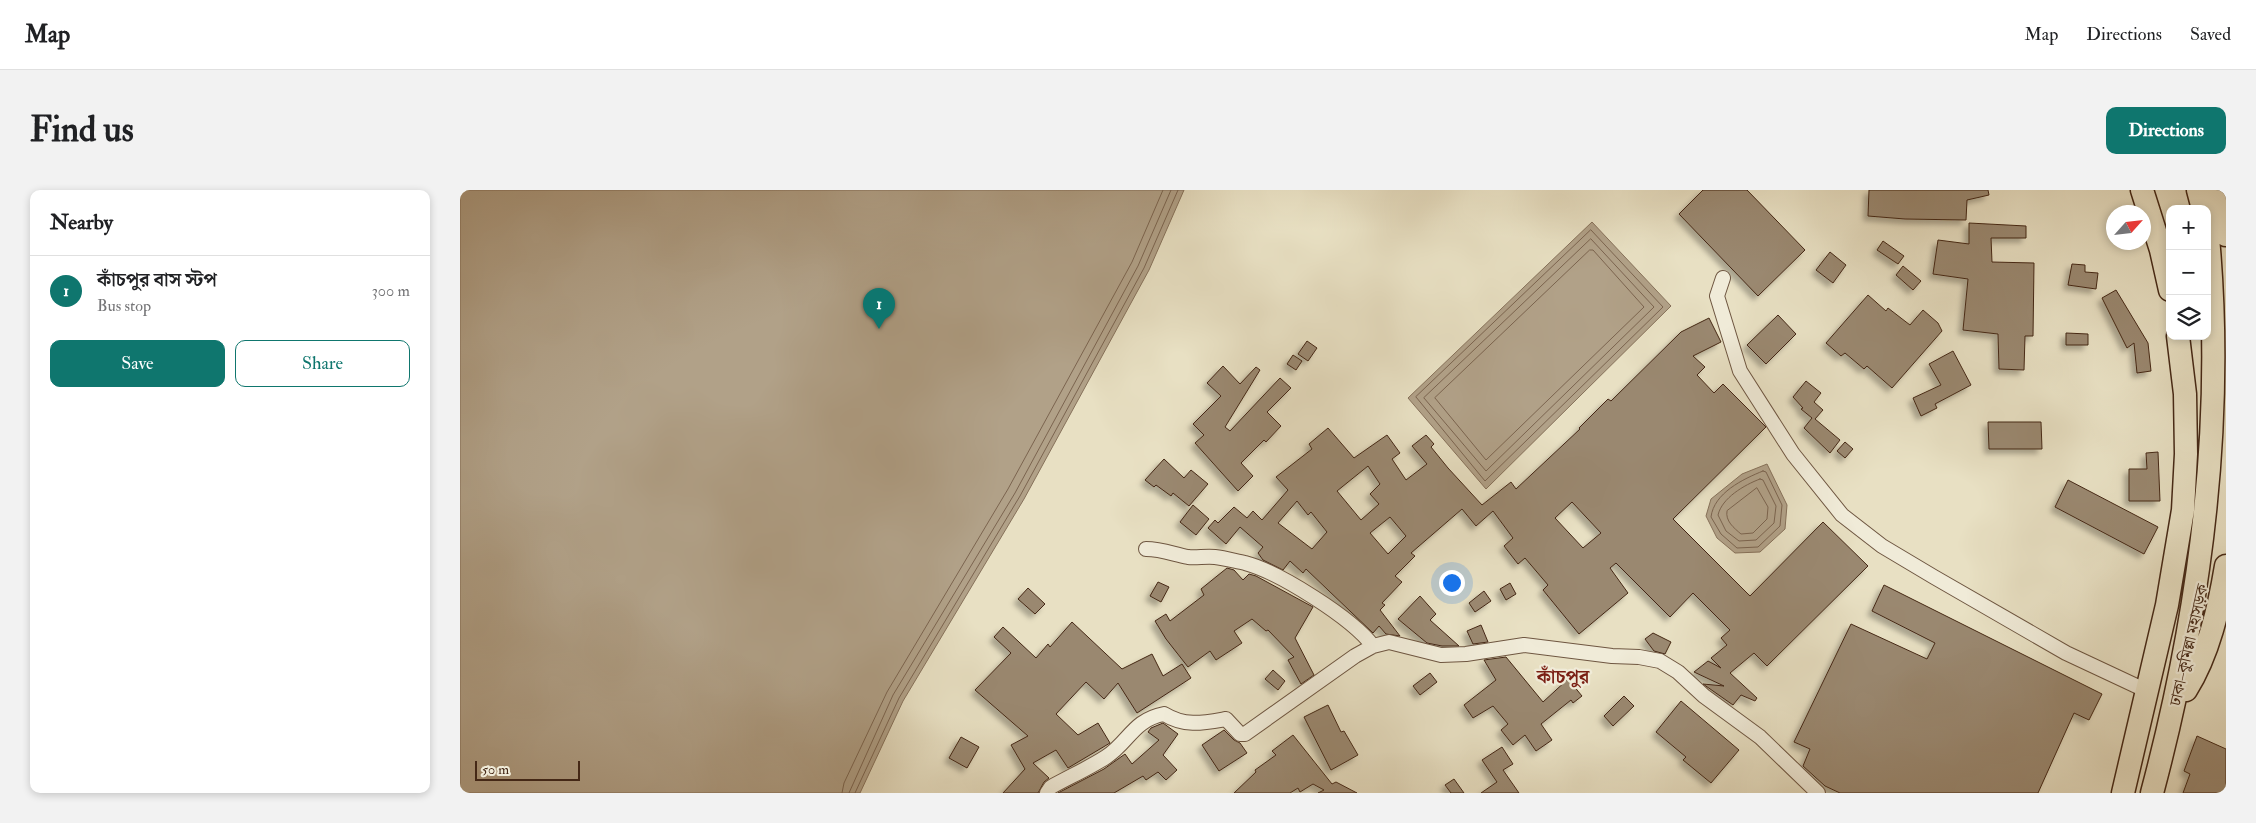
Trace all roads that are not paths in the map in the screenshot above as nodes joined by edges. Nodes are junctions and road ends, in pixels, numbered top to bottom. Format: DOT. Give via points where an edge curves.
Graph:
graph roads {
  1 [pos="2142,190"];
  2 [pos="2198,190"];
  3 [pos="2215,190"];
  4 [pos="2202,205"];
  5 [pos="2226,235"];
  6 [pos="2211,248"];
  7 [pos="2166,272"];
  8 [pos="1723,278"];
  9 [pos="2178,340"];
  10 [pos="1146,548"];
  11 [pos="2226,566"];
  12 [pos="1373,646"];
  13 [pos="2146,690"];
  14 [pos="2175,705"];
  15 [pos="1047,793"];
  16 [pos="1818,793"];
  17 [pos="2123,793"];
  18 [pos="2152,793"];
  1 -- 7 [label="highway"];
  2 -- 4 [label="highway"];
  3 -- 5 [label="highway"];
  6 -- 14 [label="highway, ঢাকা–কুমিল্লা মহাসড়ক" via="2219,290 2225,424 2205,575"];
  8 -- 13 [label="street" via="1717,296 1740,371 1793,454 1842,515 1882,546 2066,653"];
  9 -- 13 [label="highway, ঢাকা–কুমিল্লা মহাসড়ক" via="2185,404 2183,510 2176,560"];
  10 -- 12 [label="street" via="1247,564 1317,601 1344,619"];
  11 -- 14 [label="highway" via="2202,661"];
  12 -- 15 [label="street" via="1322,678 1245,734 1240,734 1226,719 1200,725 1174,720 1164,714 1152,716 1136,726 1106,757 1051,787"];
  12 -- 16 [label="street" via="1389,642 1441,655 1524,645 1612,656 1639,656 1660,661 1760,737"];
  13 -- 17 [label="highway, ঢাকা–কুমিল্লা মহাসড়ক"];
  14 -- 18 [label="highway, ঢাকা–কুমিল্লা মহাসড়ক"];
}
